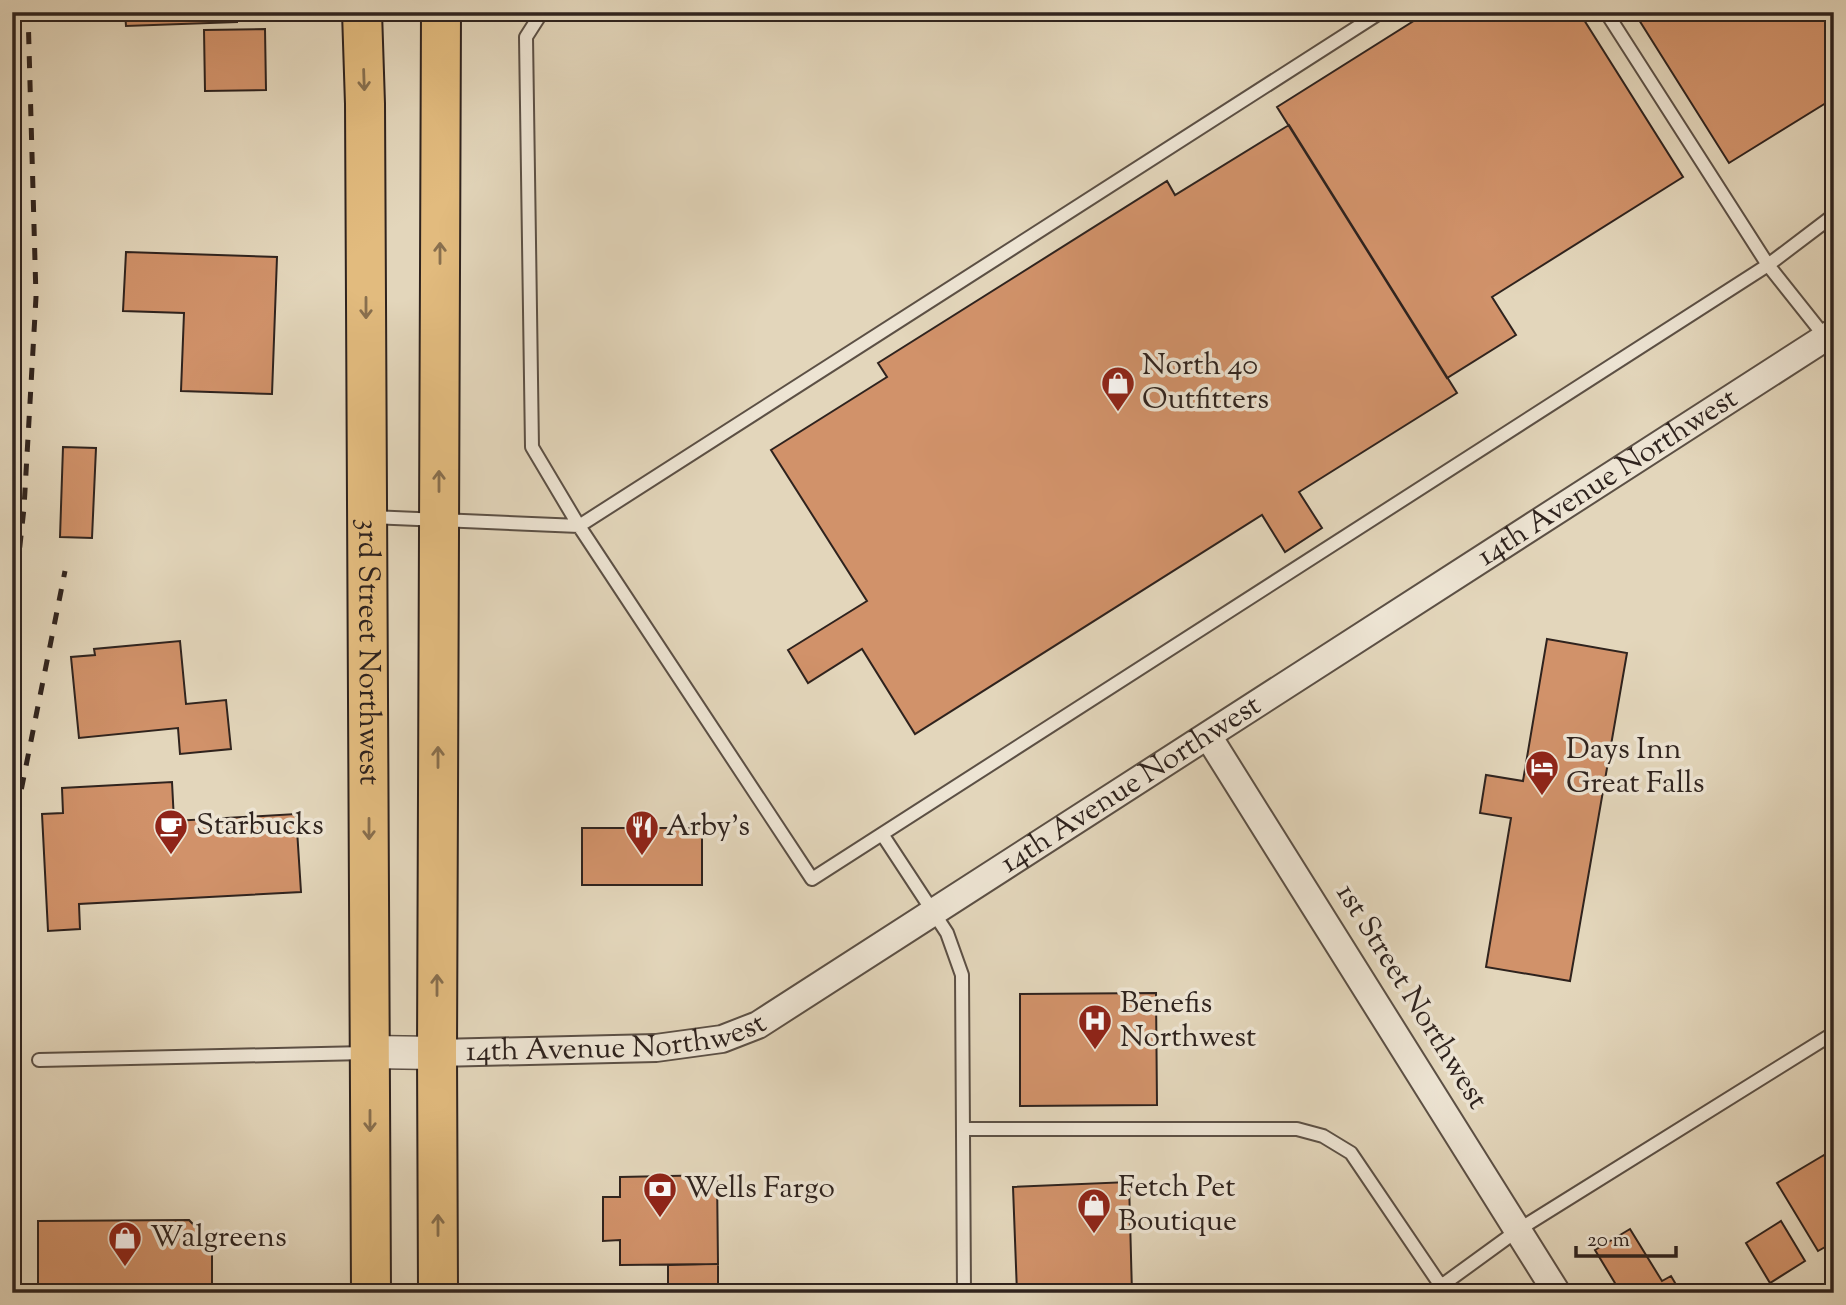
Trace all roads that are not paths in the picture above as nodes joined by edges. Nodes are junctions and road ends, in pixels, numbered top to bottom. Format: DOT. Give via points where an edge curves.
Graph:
graph roads {
  1 [pos="362,12"];
  2 [pos="441,12"];
  3 [pos="542,12"];
  4 [pos="1381,12"];
  5 [pos="1606,12"];
  6 [pos="1834,215"];
  7 [pos="1769,265"];
  8 [pos="1830,335"];
  9 [pos="368,517"];
  10 [pos="439,520"];
  11 [pos="579,526"];
  12 [pos="1208,736"];
  13 [pos="882,834"];
  14 [pos="935,912"];
  15 [pos="1834,1033"];
  16 [pos="370,1052"];
  17 [pos="437,1053"];
  18 [pos="39,1060"];
  19 [pos="963,1129"];
  20 [pos="1518,1230"];
  21 [pos="1438,1289"];
  22 [pos="756,1292"];
  23 [pos="371,1293"];
  24 [pos="438,1293"];
  25 [pos="728,1293"];
  26 [pos="964,1293"];
  27 [pos="1557,1293"];
  1 -- 9 [label="highway, 3rd Street Northwest, one-way"];
  10 -- 2 [label="highway, one-way"];
  3 -- 11 [label="lane" via="526,37 532,447"];
  4 -- 11 [label="lane"];
  5 -- 7 [label="lane"];
  6 -- 7 [label="lane"];
  7 -- 8 [label="lane"];
  7 -- 13 [label="lane"];
  8 -- 12 [label="street, 14th Avenue Northwest"];
  9 -- 10 [label="lane"];
  9 -- 16 [label="highway, 3rd Street Northwest, one-way"];
  10 -- 11 [label="lane"];
  17 -- 10 [label="highway, one-way"];
  11 -- 13 [label="lane" via="812,879"];
  12 -- 14 [label="street, 14th Avenue Northwest"];
  12 -- 20 [label="street, 1st Street Northwest"];
  13 -- 14 [label="lane"];
  14 -- 17 [label="street, 14th Avenue Northwest" via="758,1025 722,1039 656,1048"];
  14 -- 19 [label="lane" via="962,975"];
  15 -- 20 [label="lane"];
  16 -- 17 [label="street, 14th Avenue Northwest"];
  16 -- 18 [label="lane"];
  16 -- 23 [label="highway, 3rd Street Northwest, one-way"];
  24 -- 17 [label="highway, one-way"];
  19 -- 21 [label="lane" via="1297,1129 1323,1136 1352,1153"];
  19 -- 26 [label="lane"];
  20 -- 21 [label="lane"];
  20 -- 27 [label="street, 1st Street Northwest"];
  22 -- 25 [label="lane"];
}
